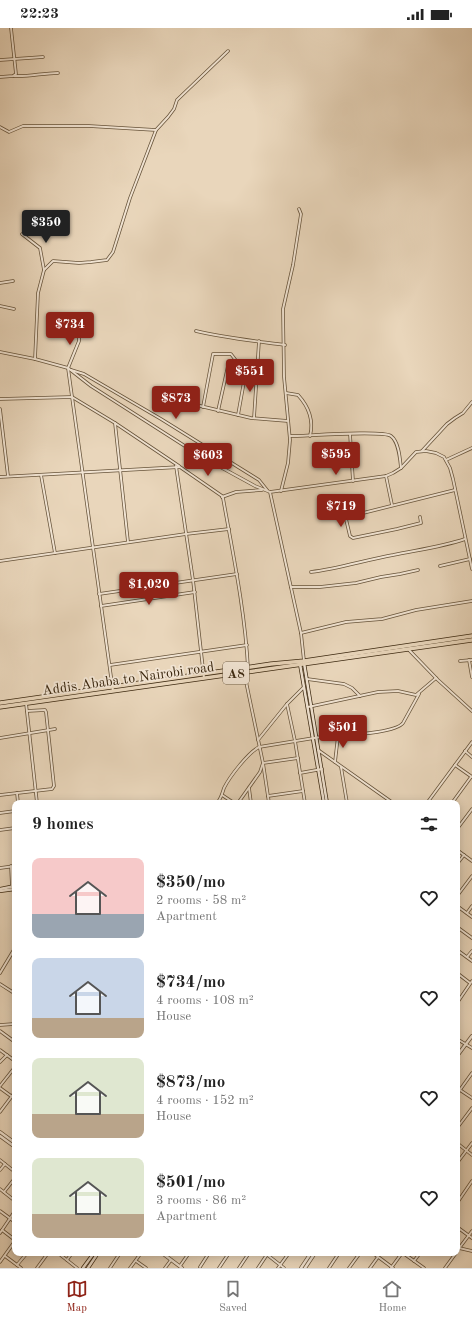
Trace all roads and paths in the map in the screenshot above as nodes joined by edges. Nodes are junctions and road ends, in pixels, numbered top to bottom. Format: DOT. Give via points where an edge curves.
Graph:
graph roads {
  1 [pos="11,28"];
  2 [pos="228,51"];
  3 [pos="42,57"];
  4 [pos="0,60"];
  5 [pos="15,60"];
  6 [pos="58,73"];
  7 [pos="14,76"];
  8 [pos="0,77"];
  9 [pos="0,127"];
  10 [pos="156,130"];
  11 [pos="299,209"];
  12 [pos="22,234"];
  13 [pos="44,270"];
  14 [pos="13,281"];
  15 [pos="0,283"];
  16 [pos="0,306"];
  17 [pos="14,309"];
  18 [pos="79,323"];
  19 [pos="196,330"];
  20 [pos="259,341"];
  21 [pos="284,346"];
  22 [pos="0,352"];
  23 [pos="35,359"];
  24 [pos="228,366"];
  25 [pos="69,369"];
  26 [pos="285,393"];
  27 [pos="72,398"];
  28 [pos="0,399"];
  29 [pos="472,402"];
  30 [pos="196,405"];
  31 [pos="203,407"];
  32 [pos="0,409"];
  33 [pos="218,411"];
  34 [pos="238,416"];
  35 [pos="254,418"];
  36 [pos="288,421"];
  37 [pos="115,423"];
  38 [pos="350,434"];
  39 [pos="290,436"];
  40 [pos="310,436"];
  41 [pos="472,448"];
  42 [pos="422,451"];
  43 [pos="446,460"];
  44 [pos="176,466"];
  45 [pos="180,466"];
  46 [pos="401,468"];
  47 [pos="120,470"];
  48 [pos="82,472"];
  49 [pos="41,475"];
  50 [pos="8,476"];
  51 [pos="386,476"];
  52 [pos="0,477"];
  53 [pos="353,481"];
  54 [pos="264,490"];
  55 [pos="455,490"];
  56 [pos="281,491"];
  57 [pos="269,492"];
  58 [pos="222,496"];
  59 [pos="392,505"];
  60 [pos="420,517"];
  61 [pos="229,529"];
  62 [pos="186,534"];
  63 [pos="465,539"];
  64 [pos="128,542"];
  65 [pos="93,547"];
  66 [pos="55,553"];
  67 [pos="470,559"];
  68 [pos="0,561"];
  69 [pos="440,566"];
  70 [pos="472,569"];
  71 [pos="418,570"];
  72 [pos="311,572"];
  73 [pos="236,574"];
  74 [pos="193,580"];
  75 [pos="291,587"];
  76 [pos="195,592"];
  77 [pos="99,594"];
  78 [pos="472,601"];
  79 [pos="101,606"];
  80 [pos="301,633"];
  81 [pos="472,636"];
  82 [pos="472,640"];
  83 [pos="247,645"];
  84 [pos="409,649"];
  85 [pos="201,651"];
  86 [pos="469,660"];
  87 [pos="472,660"];
  88 [pos="460,662"];
  89 [pos="302,663"];
  90 [pos="110,665"];
  91 [pos="248,668"];
  92 [pos="244,672"];
  93 [pos="204,676"];
  94 [pos="472,677"];
  95 [pos="436,678"];
  96 [pos="307,679"];
  97 [pos="304,687"];
  98 [pos="113,689"];
  99 [pos="419,694"];
  100 [pos="360,696"];
  101 [pos="0,702"];
  102 [pos="26,703"];
  103 [pos="286,704"];
  104 [pos="0,707"];
  105 [pos="309,707"];
  106 [pos="27,711"];
  107 [pos="472,711"];
  108 [pos="55,729"];
  109 [pos="48,731"];
  110 [pos="29,734"];
  111 [pos="338,736"];
  112 [pos="0,738"];
  113 [pos="315,738"];
  114 [pos="258,740"];
  115 [pos="295,741"];
  116 [pos="472,742"];
  117 [pos="259,747"];
  118 [pos="318,750"];
  119 [pos="465,751"];
  120 [pos="472,757"];
  121 [pos="298,758"];
  122 [pos="335,762"];
  123 [pos="263,763"];
  124 [pos="455,764"];
  125 [pos="341,766"];
  126 [pos="320,769"];
  127 [pos="300,773"];
  128 [pos="471,777"];
  129 [pos="248,788"];
  130 [pos="35,790"];
  131 [pos="303,791"];
  132 [pos="17,793"];
  133 [pos="0,795"];
  134 [pos="222,795"];
  135 [pos="268,796"];
  136 [pos="18,800"];
  137 [pos="37,800"];
  138 [pos="219,800"];
  139 [pos="230,800"];
  140 [pos="240,800"];
  141 [pos="250,800"];
  142 [pos="269,800"];
  143 [pos="304,800"];
  144 [pos="324,800"];
  145 [pos="326,800"];
  146 [pos="347,800"];
  147 [pos="389,800"];
  148 [pos="429,800"];
  149 [pos="454,800"];
  150 [pos="472,809"];
  151 [pos="12,811"];
  152 [pos="0,813"];
  153 [pos="460,825"];
  154 [pos="12,828"];
  155 [pos="0,830"];
  156 [pos="460,852"];
  157 [pos="464,855"];
  158 [pos="460,860"];
  159 [pos="472,861"];
  160 [pos="11,866"];
  161 [pos="0,868"];
  162 [pos="472,876"];
  163 [pos="12,877"];
  164 [pos="12,888"];
  165 [pos="0,890"];
  166 [pos="460,892"];
  167 [pos="472,906"];
  168 [pos="460,908"];
  169 [pos="467,913"];
  170 [pos="472,917"];
  171 [pos="460,929"];
  172 [pos="472,938"];
  173 [pos="472,951"];
  174 [pos="460,952"];
  175 [pos="12,953"];
  176 [pos="467,958"];
  177 [pos="472,961"];
  178 [pos="0,973"];
  179 [pos="460,975"];
  180 [pos="471,982"];
  181 [pos="0,984"];
  182 [pos="12,992"];
  183 [pos="460,998"];
  184 [pos="12,1023"];
  185 [pos="0,1025"];
  186 [pos="0,1031"];
  187 [pos="472,1036"];
  188 [pos="12,1040"];
  189 [pos="460,1041"];
  190 [pos="466,1044"];
  191 [pos="472,1048"];
  192 [pos="0,1050"];
  193 [pos="460,1052"];
  194 [pos="7,1055"];
  195 [pos="12,1059"];
  196 [pos="0,1062"];
  197 [pos="12,1071"];
  198 [pos="472,1072"];
  199 [pos="0,1087"];
  200 [pos="460,1087"];
  201 [pos="460,1090"];
  202 [pos="12,1094"];
  203 [pos="12,1097"];
  204 [pos="472,1098"];
  205 [pos="472,1108"];
  206 [pos="0,1111"];
  207 [pos="460,1124"];
  208 [pos="0,1132"];
  209 [pos="1,1137"];
  210 [pos="12,1142"];
  211 [pos="472,1143"];
  212 [pos="12,1144"];
  213 [pos="460,1146"];
  214 [pos="466,1150"];
  215 [pos="472,1155"];
  216 [pos="460,1159"];
  217 [pos="0,1160"];
  218 [pos="5,1164"];
  219 [pos="0,1170"];
  220 [pos="12,1170"];
  221 [pos="472,1181"];
  222 [pos="12,1182"];
  223 [pos="0,1189"];
  224 [pos="4,1192"];
  225 [pos="12,1199"];
  226 [pos="460,1199"];
  227 [pos="0,1211"];
  228 [pos="12,1215"];
  229 [pos="10,1218"];
  230 [pos="460,1229"];
  231 [pos="2,1230"];
  232 [pos="472,1231"];
  233 [pos="0,1233"];
  234 [pos="469,1236"];
  235 [pos="12,1238"];
  236 [pos="472,1238"];
  237 [pos="12,1245"];
  238 [pos="460,1247"];
  239 [pos="460,1248"];
  240 [pos="472,1251"];
  241 [pos="4,1256"];
  242 [pos="25,1256"];
  243 [pos="46,1256"];
  244 [pos="62,1256"];
  245 [pos="70,1256"];
  246 [pos="93,1256"];
  247 [pos="94,1256"];
  248 [pos="118,1256"];
  249 [pos="139,1256"];
  250 [pos="168,1256"];
  251 [pos="187,1256"];
  252 [pos="207,1256"];
  253 [pos="228,1256"];
  254 [pos="247,1256"];
  255 [pos="266,1256"];
  256 [pos="269,1256"];
  257 [pos="287,1256"];
  258 [pos="309,1256"];
  259 [pos="313,1256"];
  260 [pos="337,1256"];
  261 [pos="358,1256"];
  262 [pos="401,1256"];
  263 [pos="407,1256"];
  264 [pos="418,1256"];
  265 [pos="453,1256"];
  266 [pos="378,1257"];
  267 [pos="67,1260"];
  268 [pos="136,1260"];
  269 [pos="171,1260"];
  270 [pos="414,1261"];
  271 [pos="0,1262"];
  272 [pos="18,1265"];
  273 [pos="280,1265"];
  274 [pos="181,1267"];
  275 [pos="200,1267"];
  276 [pos="21,1268"];
  277 [pos="37,1268"];
  278 [pos="77,1268"];
  279 [pos="83,1268"];
  280 [pos="88,1268"];
  281 [pos="110,1268"];
  282 [pos="130,1268"];
  283 [pos="146,1268"];
  284 [pos="165,1268"];
  285 [pos="219,1268"];
  286 [pos="239,1268"];
  287 [pos="258,1268"];
  288 [pos="278,1268"];
  289 [pos="284,1268"];
  290 [pos="301,1268"];
  291 [pos="305,1268"];
  292 [pos="329,1268"];
  293 [pos="349,1268"];
  294 [pos="370,1268"];
  295 [pos="392,1268"];
  296 [pos="424,1268"];
  297 [pos="445,1268"];
  1 -- 5 [label="street"];
  2 -- 10 [label="street" via="177,100 174,109"];
  3 -- 5 [label="street"];
  4 -- 5 [label="street"];
  5 -- 7 [label="street"];
  6 -- 7 [label="street"];
  7 -- 8 [label="street"];
  9 -- 10 [label="street" via="9,132 23,126"];
  10 -- 13 [label="street" via="110,257 107,260 79,263 53,261"];
  11 -- 21 [label="street" via="301,214 295,254 283,309"];
  12 -- 13 [label="street" via="40,248"];
  13 -- 23 [label="street" via="38,293"];
  14 -- 15 [label="street"];
  16 -- 17 [label="street"];
  18 -- 25 [label="street" via="80,341"];
  19 -- 20 [label="street" via="215,336"];
  20 -- 21 [label="street"];
  20 -- 35 [label="street"];
  21 -- 26 [label="street"];
  22 -- 23 [label="street"];
  23 -- 25 [label="street"];
  24 -- 33 [label="street"];
  25 -- 27 [label="street"];
  25 -- 54 [label="street" via="91,386 202,457"];
  25 -- 57 [label="street" via="84,374 161,419 259,480"];
  26 -- 36 [label="street"];
  26 -- 40 [label="street" via="298,395 310,413"];
  27 -- 28 [label="street"];
  27 -- 37 [label="street"];
  27 -- 48 [label="street"];
  29 -- 42 [label="street"];
  30 -- 31 [label="street"];
  31 -- 33 [label="street"];
  31 -- 34 [label="street" via="213,354 231,354 246,376"];
  32 -- 50 [label="street"];
  33 -- 34 [label="street"];
  34 -- 35 [label="street"];
  35 -- 36 [label="street"];
  36 -- 39 [label="street"];
  37 -- 45 [label="street"];
  37 -- 47 [label="street"];
  38 -- 40 [label="street"];
  38 -- 46 [label="street" via="388,434 397,447"];
  38 -- 53 [label="street"];
  39 -- 40 [label="street"];
  39 -- 56 [label="street" via="288,463"];
  41 -- 43 [label="street"];
  42 -- 43 [label="street" via="440,455"];
  42 -- 46 [label="street" via="414,454"];
  43 -- 55 [label="street"];
  44 -- 45 [label="street"];
  44 -- 47 [label="street"];
  44 -- 62 [label="street"];
  45 -- 58 [label="street"];
  46 -- 51 [label="street"];
  47 -- 48 [label="street"];
  47 -- 64 [label="street"];
  48 -- 49 [label="street"];
  48 -- 65 [label="street"];
  49 -- 50 [label="street"];
  49 -- 66 [label="street"];
  50 -- 52 [label="street"];
  51 -- 53 [label="street"];
  51 -- 59 [label="street"];
  53 -- 56 [label="street"];
  54 -- 57 [label="street"];
  54 -- 58 [label="street"];
  55 -- 59 [label="street"];
  55 -- 63 [label="street"];
  56 -- 57 [label="street"];
  57 -- 75 [label="street"];
  58 -- 61 [label="street"];
  59 -- 60 [label="street" via="346,517 351,537 421,523"];
  61 -- 62 [label="street"];
  61 -- 73 [label="street"];
  62 -- 64 [label="street"];
  62 -- 74 [label="street"];
  63 -- 67 [label="street"];
  63 -- 72 [label="street"];
  64 -- 65 [label="street"];
  65 -- 66 [label="street"];
  65 -- 77 [label="street"];
  66 -- 68 [label="street"];
  67 -- 69 [label="street"];
  67 -- 70 [label="street"];
  71 -- 75 [label="street" via="356,583"];
  73 -- 74 [label="street"];
  73 -- 83 [label="street"];
  74 -- 76 [label="street"];
  74 -- 77 [label="street"];
  75 -- 80 [label="street"];
  76 -- 79 [label="street"];
  76 -- 85 [label="street"];
  77 -- 79 [label="street"];
  78 -- 80 [label="street" via="416,610 382,619 346,622"];
  79 -- 90 [label="street"];
  80 -- 89 [label="street"];
  81 -- 89 [label="highway, Addis Ababa to Nairobi road / A8"];
  82 -- 84 [label="highway, Addis Ababa to Nairobi road / A8"];
  83 -- 85 [label="street"];
  83 -- 91 [label="street"];
  84 -- 89 [label="highway, Addis Ababa to Nairobi road / A8"];
  84 -- 95 [label="street"];
  85 -- 90 [label="street"];
  85 -- 93 [label="street"];
  86 -- 87 [label="street"];
  86 -- 88 [label="street"];
  86 -- 94 [label="street"];
  89 -- 91 [label="highway, Addis Ababa to Nairobi road / A8"];
  89 -- 92 [label="highway, Addis Ababa to Nairobi road / A8"];
  89 -- 96 [label="main road"];
  89 -- 97 [label="main road"];
  90 -- 98 [label="street"];
  91 -- 92 [label="street"];
  91 -- 93 [label="highway, Addis Ababa to Nairobi road / A8"];
  92 -- 93 [label="highway, Addis Ababa to Nairobi road / A8"];
  92 -- 114 [label="street"];
  93 -- 98 [label="highway, Addis Ababa to Nairobi road / A8"];
  95 -- 99 [label="street"];
  95 -- 107 [label="street"];
  96 -- 100 [label="street" via="344,684"];
  96 -- 105 [label="main road"];
  97 -- 103 [label="street"];
  97 -- 105 [label="main road"];
  98 -- 101 [label="highway, Addis Ababa to Nairobi road / A8"];
  98 -- 102 [label="highway, Addis Ababa to Nairobi road / A8"];
  99 -- 100 [label="street" via="394,691"];
  99 -- 111 [label="street" via="401,726"];
  100 -- 105 [label="street"];
  102 -- 104 [label="highway, Addis Ababa to Nairobi road / A8"];
  102 -- 106 [label="street"];
  103 -- 114 [label="street"];
  103 -- 115 [label="street"];
  105 -- 113 [label="main road"];
  106 -- 109 [label="street" via="45,710"];
  106 -- 110 [label="street"];
  108 -- 109 [label="street"];
  109 -- 110 [label="street"];
  109 -- 130 [label="street" via="54,786 52,789"];
  110 -- 112 [label="street"];
  110 -- 130 [label="street"];
  111 -- 113 [label="street"];
  111 -- 122 [label="street"];
  113 -- 115 [label="street"];
  113 -- 118 [label="main road"];
  113 -- 126 [label="main road"];
  114 -- 117 [label="street"];
  115 -- 117 [label="street"];
  115 -- 121 [label="street"];
  116 -- 119 [label="street"];
  117 -- 123 [label="street"];
  117 -- 134 [label="street" via="249,754 229,780"];
  118 -- 122 [label="street"];
  118 -- 126 [label="main road"];
  119 -- 120 [label="street"];
  119 -- 124 [label="street"];
  121 -- 123 [label="street"];
  121 -- 127 [label="street"];
  122 -- 125 [label="street"];
  123 -- 129 [label="street" via="260,772"];
  123 -- 135 [label="street"];
  124 -- 128 [label="street"];
  124 -- 148 [label="street"];
  125 -- 146 [label="street"];
  125 -- 147 [label="street"];
  126 -- 127 [label="street"];
  126 -- 144 [label="main road"];
  126 -- 145 [label="main road"];
  127 -- 131 [label="street"];
  128 -- 149 [label="street"];
  129 -- 140 [label="street"];
  129 -- 141 [label="street"];
  130 -- 132 [label="street"];
  130 -- 137 [label="street"];
  131 -- 135 [label="street"];
  131 -- 143 [label="street"];
  132 -- 133 [label="street"];
  132 -- 136 [label="street"];
  134 -- 138 [label="street"];
  134 -- 139 [label="street"];
  135 -- 142 [label="street"];
  150 -- 153 [label="street"];
  151 -- 152 [label="street"];
  154 -- 155 [label="street"];
  156 -- 157 [label="street"];
  157 -- 158 [label="street"];
  157 -- 159 [label="street"];
  160 -- 161 [label="street"];
  160 -- 163 [label="street"];
  162 -- 166 [label="street"];
  164 -- 165 [label="main road"];
  167 -- 169 [label="street"];
  168 -- 169 [label="street"];
  169 -- 170 [label="street"];
  171 -- 172 [label="street"];
  173 -- 176 [label="street"];
  174 -- 176 [label="street"];
  175 -- 178 [label="street"];
  176 -- 177 [label="street"];
  179 -- 180 [label="street"];
  180 -- 183 [label="street"];
  181 -- 182 [label="street"];
  184 -- 185 [label="street"];
  186 -- 188 [label="street"];
  187 -- 190 [label="main road"];
  189 -- 190 [label="street"];
  190 -- 191 [label="street"];
  190 -- 193 [label="main road"];
  192 -- 194 [label="street"];
  194 -- 195 [label="street"];
  194 -- 196 [label="street"];
  197 -- 199 [label="street"];
  198 -- 200 [label="street"];
  199 -- 202 [label="street"];
  201 -- 204 [label="street"];
  203 -- 206 [label="street"];
  205 -- 207 [label="street"];
  208 -- 209 [label="main road"];
  209 -- 210 [label="main road"];
  209 -- 212 [label="main road"];
  211 -- 214 [label="street"];
  213 -- 214 [label="street"];
  214 -- 215 [label="street"];
  214 -- 216 [label="street"];
  217 -- 218 [label="street"];
  218 -- 219 [label="street"];
  218 -- 220 [label="street"];
  221 -- 226 [label="street"];
  222 -- 224 [label="street"];
  223 -- 224 [label="street"];
  224 -- 225 [label="street"];
  227 -- 229 [label="street"];
  228 -- 229 [label="street"];
  229 -- 231 [label="street"];
  230 -- 234 [label="street"];
  231 -- 233 [label="street"];
  231 -- 235 [label="street"];
  232 -- 234 [label="street"];
  234 -- 236 [label="street"];
  234 -- 238 [label="street"];
  237 -- 241 [label="street"];
  239 -- 240 [label="street"];
  241 -- 271 [label="street"];
  241 -- 272 [label="street"];
  242 -- 272 [label="street"];
  243 -- 277 [label="street"];
  244 -- 267 [label="street"];
  245 -- 267 [label="street"];
  246 -- 279 [label="main road"];
  247 -- 280 [label="main road"];
  248 -- 281 [label="street"];
  249 -- 268 [label="street"];
  250 -- 269 [label="main road"];
  251 -- 274 [label="street"];
  252 -- 275 [label="street"];
  253 -- 285 [label="street"];
  254 -- 286 [label="street"];
  255 -- 287 [label="street"];
  256 -- 273 [label="street"];
  257 -- 273 [label="street"];
  258 -- 290 [label="main road"];
  259 -- 291 [label="main road"];
  260 -- 292 [label="street"];
  261 -- 293 [label="street"];
  262 -- 295 [label="street"];
  263 -- 270 [label="street"];
  264 -- 270 [label="street"];
  265 -- 297 [label="street"];
  266 -- 294 [label="street"];
  266 -- 295 [label="street"];
  267 -- 278 [label="street"];
  268 -- 282 [label="street"];
  268 -- 283 [label="street"];
  269 -- 274 [label="main road"];
  269 -- 284 [label="street"];
  270 -- 296 [label="street"];
  272 -- 276 [label="street"];
  273 -- 288 [label="street"];
  273 -- 289 [label="street"];
}
